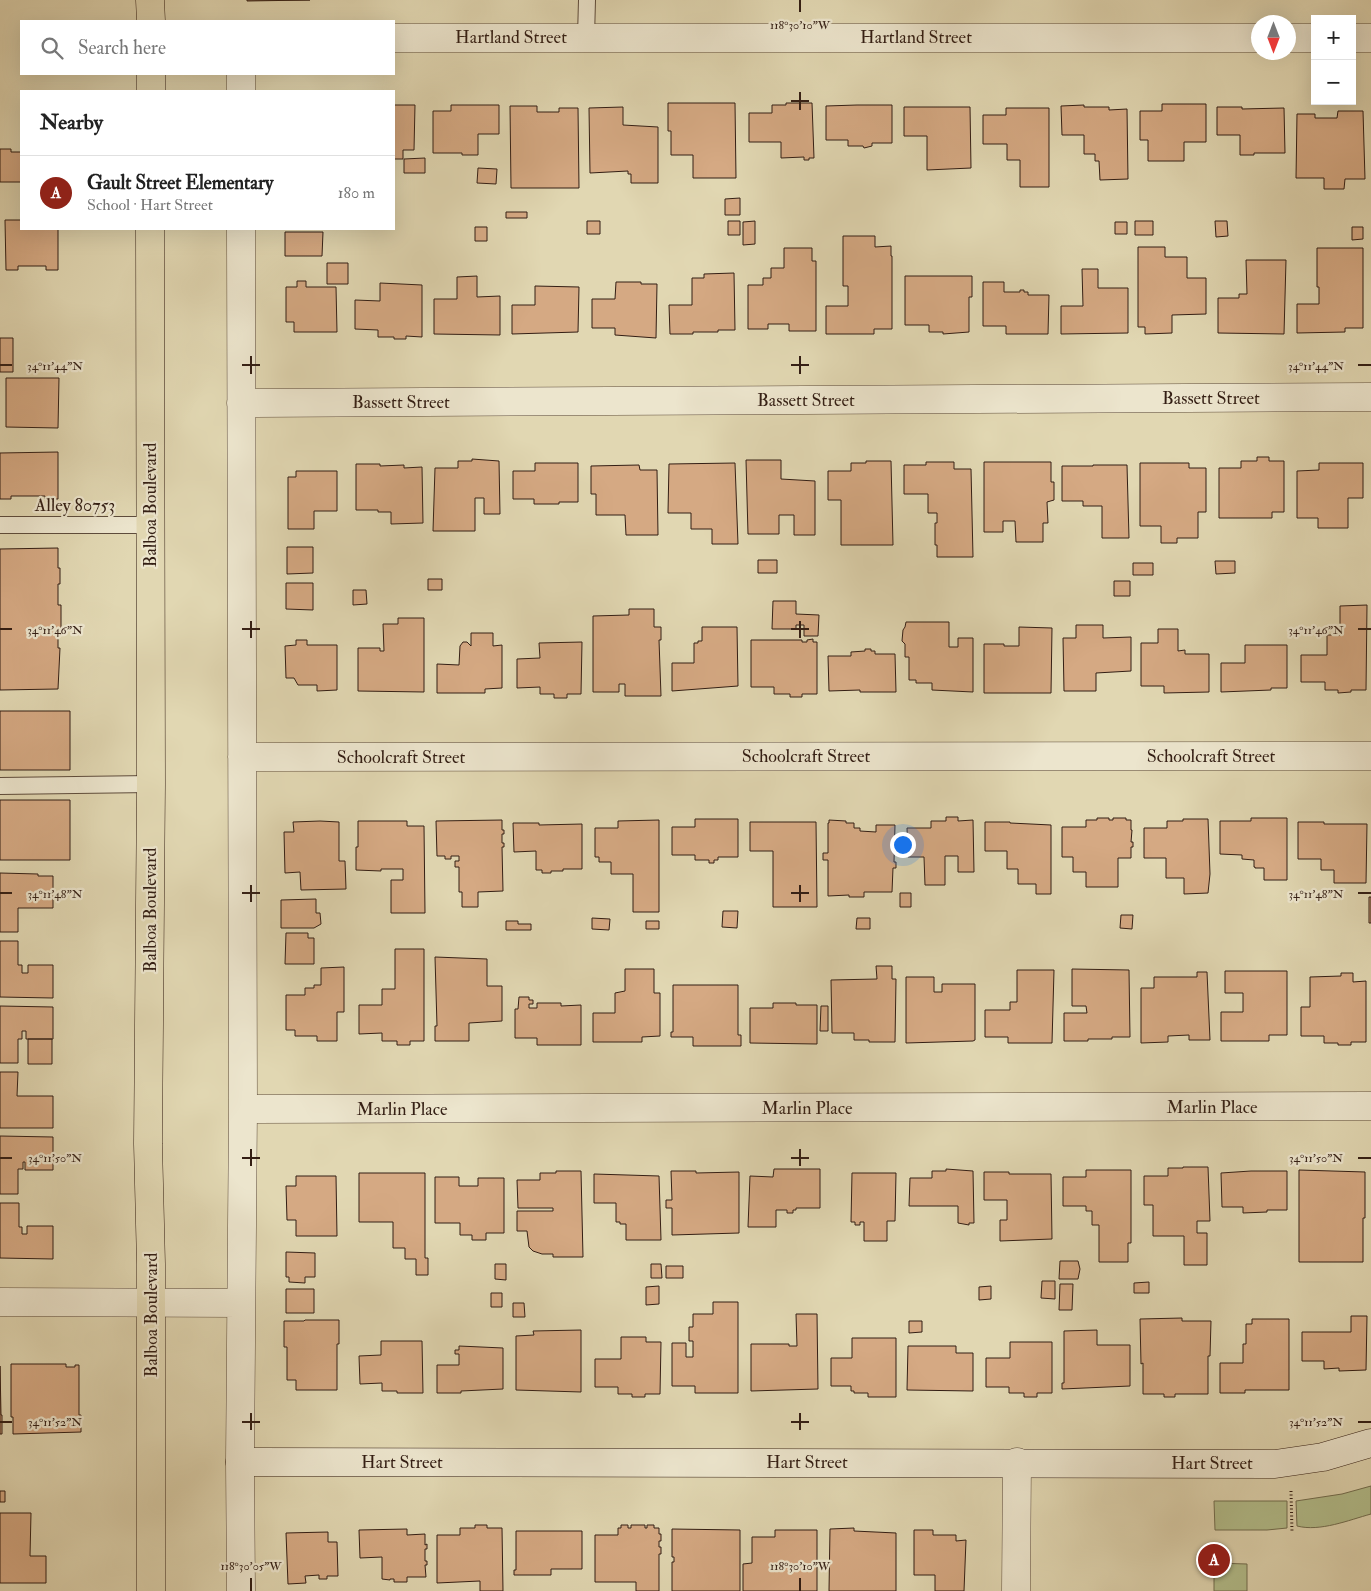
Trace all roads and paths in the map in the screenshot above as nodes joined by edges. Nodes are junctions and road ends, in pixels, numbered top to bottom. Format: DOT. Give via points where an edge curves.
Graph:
graph roads {
  1 [pos="150,0"];
  2 [pos="586,0"];
  3 [pos="151,20"];
  4 [pos="586,37"];
  5 [pos="395,38"];
  6 [pos="1251,38"];
  7 [pos="1296,38"];
  8 [pos="1311,38"];
  9 [pos="1356,38"];
  10 [pos="1371,38"];
  11 [pos="151,75"];
  12 [pos="241,75"];
  13 [pos="151,90"];
  14 [pos="241,90"];
  15 [pos="150,230"];
  16 [pos="241,230"];
  17 [pos="1371,397"];
  18 [pos="241,403"];
  19 [pos="0,525"];
  20 [pos="150,525"];
  21 [pos="1371,756"];
  22 [pos="242,757"];
  23 [pos="150,784"];
  24 [pos="0,786"];
  25 [pos="1371,1106"];
  26 [pos="242,1109"];
  27 [pos="0,1302"];
  28 [pos="150,1302"];
  29 [pos="241,1303"];
  30 [pos="1371,1443"];
  31 [pos="240,1462"];
  32 [pos="1017,1462"];
  33 [pos="1291,1491"];
  34 [pos="1292,1532"];
  35 [pos="150,1591"];
  36 [pos="241,1591"];
  37 [pos="1016,1591"];
  1 -- 3 [label="main road"];
  2 -- 4 [label="lane"];
  4 -- 5 [label="street, Hartland Street"];
  4 -- 6 [label="street, Hartland Street"];
  7 -- 8 [label="street"];
  9 -- 10 [label="street"];
  11 -- 13 [label="main road"];
  12 -- 14 [label="street"];
  15 -- 20 [label="main road, Balboa Boulevard"];
  16 -- 18 [label="street"];
  17 -- 18 [label="street, Bassett Street"];
  18 -- 22 [label="street"];
  19 -- 20 [label="lane, Alley 80753"];
  20 -- 23 [label="main road, Balboa Boulevard"];
  21 -- 22 [label="street, Schoolcraft Street"];
  22 -- 26 [label="street"];
  23 -- 24 [label="lane"];
  23 -- 28 [label="main road, Balboa Boulevard"];
  25 -- 26 [label="street, Marlin Place"];
  26 -- 29 [label="street"];
  27 -- 28 [label="street"];
  28 -- 29 [label="street"];
  28 -- 35 [label="main road, Balboa Boulevard"];
  29 -- 31 [label="street"];
  30 -- 32 [label="street, Hart Street" via="1323,1458 1275,1464"];
  31 -- 32 [label="street, Hart Street"];
  31 -- 36 [label="street"];
  32 -- 37 [label="street"];
  33 -- 34 [label="path"];
}
